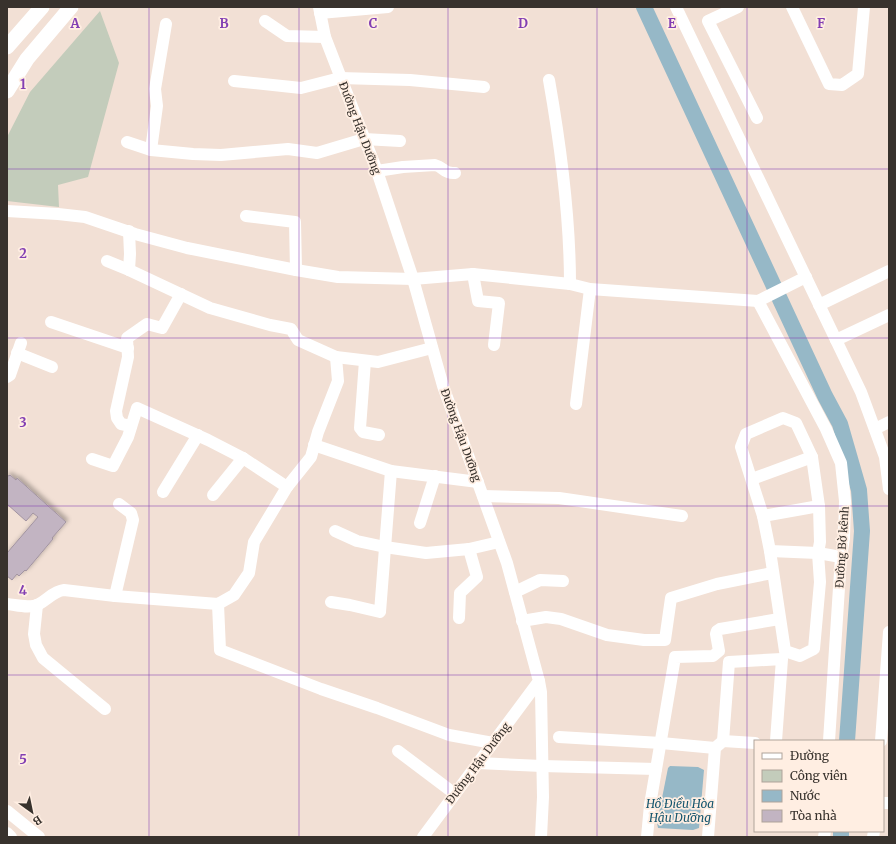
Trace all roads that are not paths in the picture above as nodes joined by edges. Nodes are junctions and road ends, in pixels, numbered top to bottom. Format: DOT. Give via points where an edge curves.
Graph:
graph roads {
  1 [pos="42,7"];
  2 [pos="71,7"];
  3 [pos="388,7"];
  4 [pos="676,7"];
  5 [pos="738,7"];
  6 [pos="792,7"];
  7 [pos="864,7"];
  8 [pos="319,10"];
  9 [pos="265,21"];
  10 [pos="166,24"];
  11 [pos="325,37"];
  12 [pos="7,47"];
  13 [pos="340,78"];
  14 [pos="549,80"];
  15 [pos="234,81"];
  16 [pos="9,82"];
  17 [pos="484,87"];
  18 [pos="757,118"];
  19 [pos="364,139"];
  20 [pos="400,141"];
  21 [pos="127,142"];
  22 [pos="151,150"];
  23 [pos="377,171"];
  24 [pos="455,173"];
  25 [pos="7,211"];
  26 [pos="246,216"];
  27 [pos="129,231"];
  28 [pos="107,261"];
  29 [pos="129,270"];
  30 [pos="296,270"];
  31 [pos="889,271"];
  32 [pos="473,274"];
  33 [pos="806,277"];
  34 [pos="413,278"];
  35 [pos="570,284"];
  36 [pos="590,289"];
  37 [pos="181,294"];
  38 [pos="763,298"];
  39 [pos="819,305"];
  40 [pos="889,316"];
  41 [pos="51,322"];
  42 [pos="836,340"];
  43 [pos="494,345"];
  44 [pos="128,348"];
  45 [pos="432,348"];
  46 [pos="336,357"];
  47 [pos="365,361"];
  48 [pos="52,367"];
  49 [pos="7,377"];
  50 [pos="576,404"];
  51 [pos="889,422"];
  52 [pos="131,426"];
  53 [pos="875,429"];
  54 [pos="198,435"];
  55 [pos="378,435"];
  56 [pos="314,445"];
  57 [pos="812,457"];
  58 [pos="92,458"];
  59 [pos="243,458"];
  60 [pos="391,471"];
  61 [pos="435,476"];
  62 [pos="752,479"];
  63 [pos="478,482"];
  64 [pos="287,487"];
  65 [pos="889,489"];
  66 [pos="163,492"];
  67 [pos="213,495"];
  68 [pos="483,496"];
  69 [pos="119,504"];
  70 [pos="819,506"];
  71 [pos="682,516"];
  72 [pos="763,516"];
  73 [pos="420,523"];
  74 [pos="335,531"];
  75 [pos="499,542"];
  76 [pos="384,547"];
  77 [pos="469,548"];
  78 [pos="770,551"];
  79 [pos="818,553"];
  80 [pos="841,558"];
  81 [pos="772,573"];
  82 [pos="563,581"];
  83 [pos="515,592"];
  84 [pos="115,596"];
  85 [pos="331,602"];
  86 [pos="7,604"];
  87 [pos="218,604"];
  88 [pos="37,605"];
  89 [pos="458,618"];
  90 [pos="779,619"];
  91 [pos="522,621"];
  92 [pos="889,632"];
  93 [pos="539,681"];
  94 [pos="887,689"];
  95 [pos="105,709"];
  96 [pos="559,737"];
  97 [pos="776,740"];
  98 [pos="829,740"];
  99 [pos="880,740"];
  100 [pos="661,743"];
  101 [pos="754,743"];
  102 [pos="493,744"];
  103 [pos="719,745"];
  104 [pos="398,751"];
  105 [pos="478,763"];
  106 [pos="542,766"];
  107 [pos="656,769"];
  108 [pos="455,794"];
  109 [pos="7,811"];
  110 [pos="7,833"];
  111 [pos="31,834"];
  112 [pos="11,837"];
  113 [pos="423,837"];
  114 [pos="541,837"];
  115 [pos="647,837"];
  116 [pos="708,837"];
  1 -- 12 [label="main road"];
  2 -- 16 [label="main road"];
  3 -- 8 [label="street"];
  4 -- 33 [label="street"];
  5 -- 18 [label="street" via="708,21"];
  6 -- 7 [label="street" via="829,84 842,85 858,74"];
  8 -- 11 [label="street, Đường Hậu Dưỡng"];
  9 -- 11 [label="street" via="287,36"];
  10 -- 22 [label="street" via="155,89 157,106"];
  11 -- 13 [label="street, Đường Hậu Dưỡng"];
  13 -- 15 [label="street" via="301,88"];
  13 -- 17 [label="street" via="410,80"];
  13 -- 19 [label="street, Đường Hậu Dưỡng"];
  14 -- 35 [label="street" via="567,207"];
  19 -- 20 [label="street"];
  19 -- 22 [label="street" via="317,153 288,149 221,155"];
  19 -- 23 [label="street, Đường Hậu Dưỡng"];
  21 -- 22 [label="street"];
  23 -- 24 [label="street" via="435,165 447,173"];
  23 -- 34 [label="street, Đường Hậu Dưỡng"];
  25 -- 27 [label="street" via="85,217"];
  26 -- 30 [label="street" via="294,222"];
  27 -- 29 [label="street"];
  27 -- 30 [label="street" via="187,248"];
  28 -- 29 [label="street"];
  29 -- 37 [label="street"];
  30 -- 34 [label="street" via="338,277"];
  31 -- 39 [label="street"];
  32 -- 34 [label="street"];
  32 -- 35 [label="street"];
  32 -- 43 [label="street" via="478,301 499,303"];
  33 -- 38 [label="street"];
  33 -- 39 [label="street"];
  34 -- 45 [label="street, Đường Hậu Dưỡng"];
  35 -- 36 [label="street"];
  36 -- 38 [label="street"];
  36 -- 50 [label="street"];
  37 -- 44 [label="street" via="162,328 147,324 127,338"];
  37 -- 46 [label="street" via="210,308 291,329 298,340"];
  38 -- 80 [label="street, Đường Bờ kênh" via="841,463 845,501"];
  39 -- 42 [label="street"];
  40 -- 42 [label="street"];
  41 -- 44 [label="street"];
  42 -- 53 [label="street" via="861,392"];
  44 -- 52 [label="street" via="116,411 121,424"];
  45 -- 47 [label="street" via="378,362"];
  45 -- 63 [label="street, Đường Hậu Dưỡng"];
  46 -- 47 [label="street"];
  46 -- 56 [label="street" via="338,380"];
  47 -- 55 [label="street" via="360,428 363,432"];
  48 -- 49 [label="street" via="19,348 10,375"];
  51 -- 53 [label="street"];
  52 -- 54 [label="street" via="137,408"];
  52 -- 58 [label="street" via="113,466"];
  53 -- 65 [label="street" via="885,456"];
  54 -- 59 [label="street"];
  54 -- 66 [label="street"];
  56 -- 60 [label="street"];
  56 -- 64 [label="street" via="311,457"];
  57 -- 62 [label="street"];
  57 -- 62 [label="street" via="796,423 783,418 746,434 741,446"];
  57 -- 70 [label="street"];
  59 -- 64 [label="street"];
  59 -- 67 [label="street"];
  60 -- 61 [label="street"];
  60 -- 76 [label="street"];
  61 -- 63 [label="street"];
  61 -- 73 [label="street"];
  62 -- 72 [label="street"];
  63 -- 68 [label="street, Đường Hậu Dưỡng"];
  64 -- 87 [label="street" via="254,542 249,573 234,594"];
  68 -- 71 [label="street" via="559,498"];
  68 -- 75 [label="street, Đường Hậu Dưỡng"];
  69 -- 84 [label="street" via="131,513 133,520"];
  70 -- 72 [label="street"];
  70 -- 79 [label="street"];
  72 -- 78 [label="street"];
  74 -- 76 [label="street" via="357,541"];
  75 -- 77 [label="street"];
  75 -- 83 [label="street, Đường Hậu Dưỡng"];
  76 -- 77 [label="street" via="426,553"];
  76 -- 85 [label="street" via="380,612"];
  77 -- 89 [label="street" via="477,577 460,593"];
  78 -- 79 [label="street"];
  78 -- 81 [label="street"];
  79 -- 80 [label="street"];
  79 -- 90 [label="street" via="820,582 814,648 800,656 784,651"];
  80 -- 98 [label="street, Đường Bờ kênh"];
  81 -- 90 [label="street"];
  81 -- 91 [label="street" via="717,584 671,598 665,640 607,635 546,616"];
  82 -- 83 [label="street" via="540,580"];
  83 -- 91 [label="street, Đường Hậu Dưỡng"];
  84 -- 87 [label="street"];
  84 -- 88 [label="street" via="58,590"];
  86 -- 88 [label="street"];
  87 -- 102 [label="street" via="220,650 449,735"];
  88 -- 95 [label="street" via="34,634 43,658"];
  90 -- 100 [label="street" via="720,629 716,634 719,651 713,656 675,657"];
  91 -- 93 [label="street, Đường Hậu Dưỡng"];
  92 -- 94 [label="street"];
  93 -- 102 [label="street, Đường Hậu Dưỡng"];
  93 -- 106 [label="street"];
  94 -- 99 [label="street"];
  96 -- 100 [label="street"];
  97 -- 103 [label="street" via="782,660 729,662"];
  100 -- 103 [label="street"];
  100 -- 107 [label="street"];
  101 -- 103 [label="street"];
  102 -- 105 [label="street, Đường Hậu Dưỡng"];
  103 -- 116 [label="street"];
  104 -- 108 [label="street"];
  105 -- 106 [label="street"];
  105 -- 108 [label="street, Đường Hậu Dưỡng"];
  106 -- 107 [label="street"];
  106 -- 114 [label="street"];
  107 -- 115 [label="street"];
  108 -- 113 [label="street, Đường Hậu Dưỡng"];
  109 -- 111 [label="street"];
  110 -- 112 [label="street"];
}
